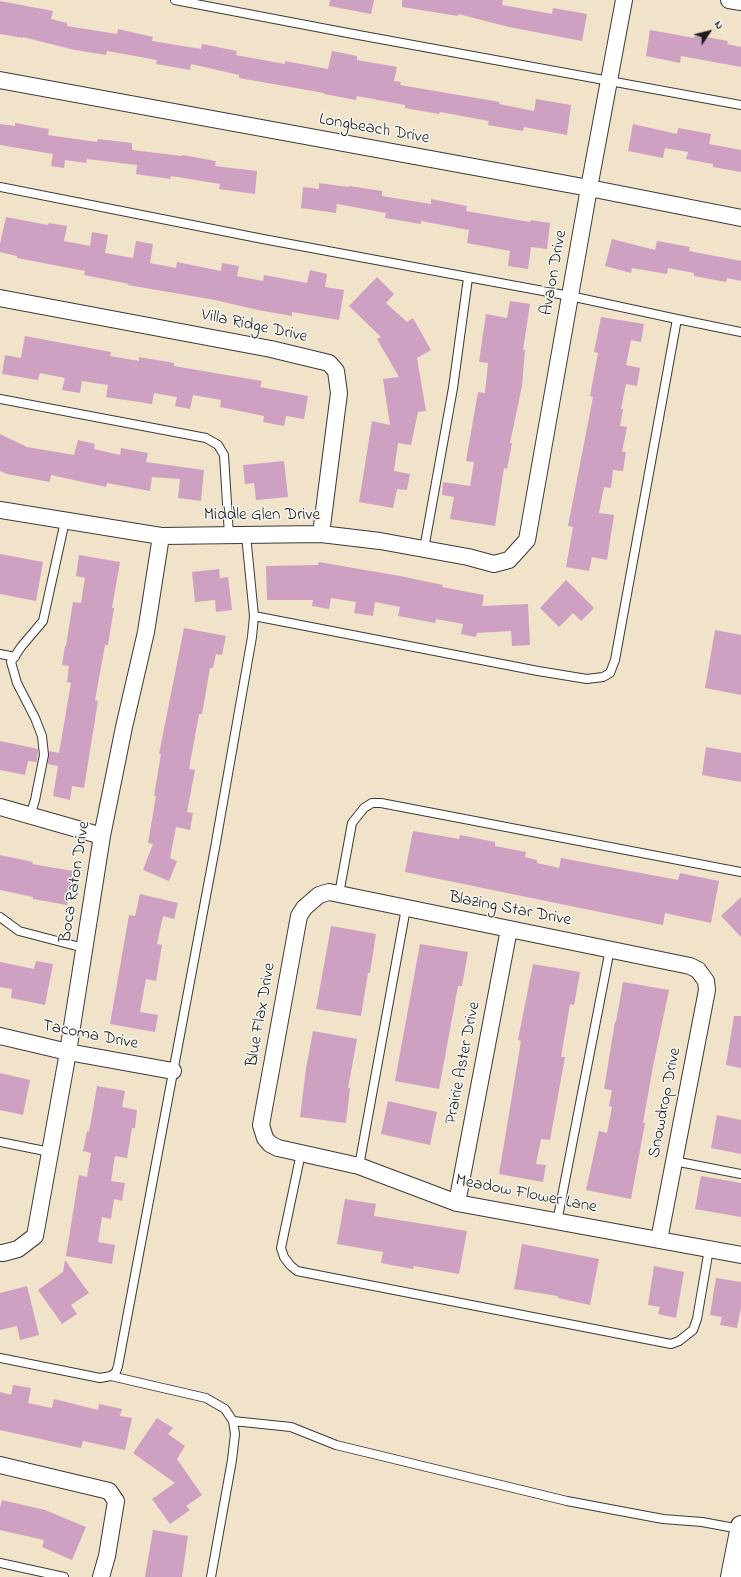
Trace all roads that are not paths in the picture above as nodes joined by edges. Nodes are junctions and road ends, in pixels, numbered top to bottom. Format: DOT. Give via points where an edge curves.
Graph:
graph roads {
  1 [pos="175,0"];
  2 [pos="624,0"];
  3 [pos="730,0"];
  4 [pos="741,2"];
  5 [pos="0,80"];
  6 [pos="609,82"];
  7 [pos="741,105"];
  8 [pos="0,187"];
  9 [pos="589,188"];
  10 [pos="741,218"];
  11 [pos="468,278"];
  12 [pos="570,296"];
  13 [pos="0,298"];
  14 [pos="677,319"];
  15 [pos="741,332"];
  16 [pos="0,399"];
  17 [pos="0,510"];
  18 [pos="65,520"];
  19 [pos="321,534"];
  20 [pos="229,535"];
  21 [pos="246,535"];
  22 [pos="161,536"];
  23 [pos="424,549"];
  24 [pos="519,550"];
  25 [pos="254,616"];
  26 [pos="0,654"];
  27 [pos="15,657"];
  28 [pos="0,807"];
  29 [pos="30,816"];
  30 [pos="102,836"];
  31 [pos="741,872"];
  32 [pos="340,894"];
  33 [pos="310,901"];
  34 [pos="406,908"];
  35 [pos="0,917"];
  36 [pos="509,929"];
  37 [pos="84,948"];
  38 [pos="610,949"];
  39 [pos="702,975"];
  40 [pos="0,1036"];
  41 [pos="68,1052"];
  42 [pos="173,1071"];
  43 [pos="265,1138"];
  44 [pos="0,1142"];
  45 [pos="50,1152"];
  46 [pos="301,1153"];
  47 [pos="674,1162"];
  48 [pos="359,1166"];
  49 [pos="741,1174"];
  50 [pos="457,1203"];
  51 [pos="557,1222"];
  52 [pos="659,1240"];
  53 [pos="709,1249"];
  54 [pos="0,1252"];
  55 [pos="741,1255"];
  56 [pos="0,1358"];
  57 [pos="111,1376"];
  58 [pos="233,1421"];
  59 [pos="0,1465"];
  60 [pos="741,1528"];
  61 [pos="0,1563"];
  62 [pos="64,1577"];
  63 [pos="101,1577"];
  64 [pos="212,1577"];
  65 [pos="731,1577"];
  1 -- 6 [label="lane"];
  2 -- 6 [label="street, Avalon Drive"];
  3 -- 4 [label="street"];
  5 -- 9 [label="street, Longbeach Drive"];
  6 -- 7 [label="lane"];
  6 -- 9 [label="street, Avalon Drive"];
  8 -- 11 [label="lane"];
  9 -- 10 [label="street, Longbeach Drive"];
  9 -- 12 [label="street, Avalon Drive"];
  11 -- 12 [label="lane"];
  11 -- 23 [label="lane" via="453,388"];
  12 -- 14 [label="lane"];
  12 -- 24 [label="street, Avalon Drive" via="527,540"];
  13 -- 19 [label="street, Villa Ridge Drive" via="271,349 329,363 336,371 339,393"];
  14 -- 15 [label="lane"];
  14 -- 25 [label="lane" via="615,660 610,673 603,677 587,679"];
  16 -- 20 [label="lane" via="206,438 218,445 224,455"];
  17 -- 18 [label="street, Middle Glen Drive"];
  18 -- 22 [label="street, Middle Glen Drive"];
  18 -- 27 [label="lane" via="43,621"];
  19 -- 21 [label="street, Middle Glen Drive"];
  19 -- 23 [label="street, Middle Glen Drive"];
  20 -- 21 [label="street, Middle Glen Drive"];
  20 -- 22 [label="street, Middle Glen Drive"];
  21 -- 25 [label="lane"];
  22 -- 30 [label="street, Boca Raton Drive" via="146,632"];
  23 -- 24 [label="street, Middle Glen Drive" via="494,564 509,560"];
  25 -- 42 [label="lane" via="233,754"];
  26 -- 27 [label="lane"];
  27 -- 29 [label="lane" via="12,662 17,683 42,736 44,755"];
  28 -- 29 [label="street"];
  29 -- 30 [label="street"];
  30 -- 37 [label="street, Boca Raton Drive"];
  31 -- 32 [label="lane" via="372,803 364,808 352,823"];
  32 -- 33 [label="street, Blazing Star Drive" via="329,892"];
  32 -- 34 [label="street, Blazing Star Drive"];
  33 -- 43 [label="street, Blue Flax Drive" via="299,916 261,1125"];
  34 -- 36 [label="street, Blazing Star Drive"];
  34 -- 48 [label="lane"];
  35 -- 37 [label="lane" via="19,931"];
  36 -- 38 [label="street, Blazing Star Drive"];
  36 -- 50 [label="street, Prairie Aster Drive"];
  37 -- 41 [label="street, Boca Raton Drive"];
  38 -- 39 [label="street, Blazing Star Drive" via="690,966"];
  38 -- 51 [label="lane"];
  39 -- 47 [label="street, Snowdrop Drive" via="707,990"];
  40 -- 41 [label="street, Tacoma Drive"];
  41 -- 42 [label="street, Tacoma Drive"];
  41 -- 45 [label="street, Boca Raton Drive"];
  42 -- 57 [label="lane" via="118,1366"];
  43 -- 46 [label="street, Meadow Flower Lane" via="278,1148"];
  44 -- 45 [label="lane"];
  45 -- 54 [label="street, Boca Raton Drive" via="35,1236 18,1249"];
  46 -- 48 [label="street, Meadow Flower Lane"];
  46 -- 53 [label="lane" via="281,1248 284,1257 297,1271 670,1344 679,1342 693,1330"];
  47 -- 49 [label="lane"];
  47 -- 52 [label="street, Snowdrop Drive"];
  48 -- 50 [label="street, Meadow Flower Lane"];
  50 -- 51 [label="street, Meadow Flower Lane"];
  51 -- 52 [label="street, Meadow Flower Lane"];
  52 -- 53 [label="street, Meadow Flower Lane"];
  53 -- 55 [label="street, Meadow Flower Lane"];
  56 -- 57 [label="lane" via="100,1378"];
  57 -- 58 [label="lane" via="206,1398 225,1409"];
  58 -- 60 [label="lane" via="291,1427 336,1445 567,1501 663,1519"];
  58 -- 64 [label="lane" via="235,1434 232,1460"];
  59 -- 63 [label="street" via="109,1491 116,1501"];
  60 -- 65 [label="street"];
  61 -- 62 [label="lane"];
}
